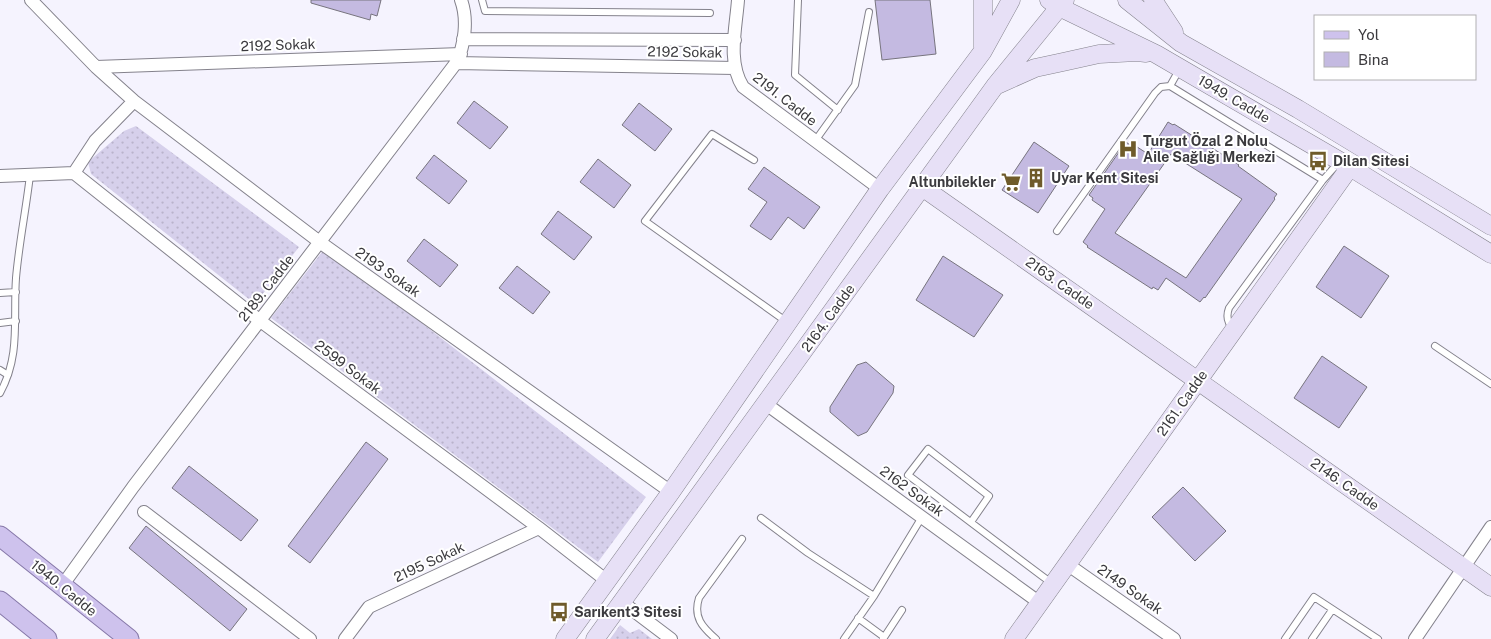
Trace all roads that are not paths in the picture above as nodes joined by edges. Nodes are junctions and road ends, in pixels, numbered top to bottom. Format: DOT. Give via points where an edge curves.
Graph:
graph roads {
  1 [pos="31,0"];
  2 [pos="461,0"];
  3 [pos="482,0"];
  4 [pos="738,0"];
  5 [pos="798,0"];
  6 [pos="983,0"];
  7 [pos="1011,0"];
  8 [pos="1127,0"];
  9 [pos="1153,0"];
  10 [pos="1058,2"];
  11 [pos="869,12"];
  12 [pos="710,13"];
  13 [pos="463,39"];
  14 [pos="735,40"];
  15 [pos="1182,43"];
  16 [pos="983,51"];
  17 [pos="1156,54"];
  18 [pos="458,58"];
  19 [pos="96,67"];
  20 [pos="735,68"];
  21 [pos="1180,68"];
  22 [pos="995,86"];
  23 [pos="1170,86"];
  24 [pos="134,100"];
  25 [pos="838,110"];
  26 [pos="815,141"];
  27 [pos="754,160"];
  28 [pos="1345,164"];
  29 [pos="74,173"];
  30 [pos="0,176"];
  31 [pos="30,176"];
  32 [pos="1323,180"];
  33 [pos="922,186"];
  34 [pos="880,189"];
  35 [pos="1491,226"];
  36 [pos="1057,231"];
  37 [pos="320,243"];
  38 [pos="1491,254"];
  39 [pos="16,292"];
  40 [pos="0,293"];
  41 [pos="259,320"];
  42 [pos="16,321"];
  43 [pos="0,323"];
  44 [pos="788,323"];
  45 [pos="1234,330"];
  46 [pos="1435,346"];
  47 [pos="0,370"];
  48 [pos="8,375"];
  49 [pos="1198,380"];
  50 [pos="1491,384"];
  51 [pos="0,393"];
  52 [pos="766,404"];
  53 [pos="671,492"];
  54 [pos="144,512"];
  55 [pos="922,517"];
  56 [pos="761,518"];
  57 [pos="971,522"];
  58 [pos="1491,527"];
  59 [pos="539,528"];
  60 [pos="0,536"];
  61 [pos="742,539"];
  62 [pos="1068,564"];
  63 [pos="1463,567"];
  64 [pos="607,581"];
  65 [pos="1053,584"];
  66 [pos="62,586"];
  67 [pos="1491,587"];
  68 [pos="874,596"];
  69 [pos="0,601"];
  70 [pos="622,602"];
  71 [pos="1040,603"];
  72 [pos="902,610"];
  73 [pos="1332,610"];
  74 [pos="858,618"];
  75 [pos="884,638"];
  76 [pos="47,639"];
  77 [pos="129,639"];
  78 [pos="310,639"];
  79 [pos="345,639"];
  80 [pos="565,639"];
  81 [pos="595,639"];
  82 [pos="671,639"];
  83 [pos="716,639"];
  84 [pos="844,639"];
  85 [pos="1014,639"];
  86 [pos="1174,639"];
  87 [pos="1285,639"];
  88 [pos="1312,639"];
  89 [pos="1378,639"];
  90 [pos="1416,639"];
  1 -- 19 [label="street, 2193 Sokak"];
  2 -- 13 [label="street, 2189. Cadde" via="464,9"];
  3 -- 12 [label="lane" via="485,12"];
  4 -- 14 [label="street, 2191. Cadde"];
  5 -- 25 [label="lane" via="794,75"];
  6 -- 16 [label="street"];
  7 -- 16 [label="street"];
  8 -- 15 [label="street, 1949. Cadde"];
  9 -- 15 [label="street"];
  10 -- 17 [label="street, 1949. Cadde"];
  10 -- 22 [label="street, 2164. Cadde"];
  11 -- 25 [label="lane" via="855,85"];
  13 -- 14 [label="street, 2192 Sokak"];
  13 -- 18 [label="street, 2189. Cadde"];
  14 -- 20 [label="street, 2191. Cadde"];
  15 -- 35 [label="street, 1949. Cadde"];
  16 -- 34 [label="street"];
  17 -- 21 [label="street, 1949. Cadde"];
  17 -- 22 [label="street" via="1099,54 1035,68"];
  18 -- 19 [label="street, 2192 Sokak"];
  18 -- 20 [label="street, 2192 Sokak"];
  18 -- 37 [label="street, 2189. Cadde"];
  19 -- 24 [label="street, 2193 Sokak"];
  20 -- 26 [label="street, 2191. Cadde" via="743,87"];
  21 -- 23 [label="lane"];
  21 -- 28 [label="street, 1949. Cadde"];
  22 -- 33 [label="street, 2164. Cadde"];
  23 -- 32 [label="lane"];
  23 -- 36 [label="lane" via="1161,87 1154,93"];
  24 -- 29 [label="street" via="95,141"];
  24 -- 37 [label="street, 2193 Sokak"];
  25 -- 26 [label="lane"];
  26 -- 34 [label="street, 2191. Cadde"];
  27 -- 44 [label="lane" via="712,134 645,221"];
  28 -- 32 [label="lane"];
  28 -- 38 [label="street, 1949. Cadde"];
  28 -- 45 [label="street, 2161. Cadde"];
  29 -- 31 [label="street"];
  29 -- 41 [label="street, 2599 Sokak"];
  30 -- 31 [label="street"];
  31 -- 39 [label="lane"];
  32 -- 45 [label="lane" via="1229,308 1227,318"];
  33 -- 49 [label="street, 2163. Cadde"];
  33 -- 52 [label="street, 2164. Cadde"];
  34 -- 44 [label="street"];
  37 -- 41 [label="street, 2189. Cadde"];
  37 -- 53 [label="street, 2193 Sokak"];
  39 -- 40 [label="lane"];
  39 -- 42 [label="lane"];
  41 -- 59 [label="street, 2599 Sokak"];
  41 -- 66 [label="street, 2189. Cadde"];
  42 -- 43 [label="lane"];
  42 -- 48 [label="lane"];
  44 -- 53 [label="street"];
  45 -- 49 [label="street, 2161. Cadde"];
  46 -- 50 [label="lane"];
  47 -- 48 [label="lane"];
  48 -- 51 [label="lane"];
  49 -- 62 [label="street, 2161. Cadde"];
  49 -- 63 [label="street, 2146. Cadde"];
  52 -- 55 [label="street, 2162 Sokak"];
  52 -- 70 [label="street, 2164. Cadde"];
  53 -- 64 [label="street"];
  54 -- 78 [label="street"];
  55 -- 68 [label="lane"];
  55 -- 71 [label="street, 2162 Sokak"];
  56 -- 68 [label="lane"];
  57 -- 57 [label="lane" via="908,475 928,449 989,496"];
  57 -- 65 [label="lane"];
  58 -- 63 [label="street"];
  59 -- 64 [label="street, 2599 Sokak"];
  59 -- 79 [label="street, 2195 Sokak" via="369,607"];
  60 -- 66 [label="main road, 1940. Cadde"];
  61 -- 83 [label="lane" via="697,604 700,623"];
  62 -- 65 [label="street, 2161. Cadde"];
  62 -- 86 [label="street, 2149 Sokak"];
  63 -- 67 [label="street, 2146. Cadde"];
  63 -- 90 [label="street"];
  64 -- 80 [label="street"];
  65 -- 71 [label="street, 2161. Cadde"];
  66 -- 77 [label="main road, 1940. Cadde"];
  68 -- 74 [label="lane"];
  69 -- 76 [label="main road"];
  70 -- 81 [label="street, 2164. Cadde"];
  70 -- 82 [label="street"];
  71 -- 85 [label="street, 2161. Cadde"];
  72 -- 75 [label="lane"];
  73 -- 87 [label="lane" via="1314,597"];
  73 -- 88 [label="lane"];
  73 -- 89 [label="lane"];
  74 -- 75 [label="lane"];
  74 -- 84 [label="lane"];
}
